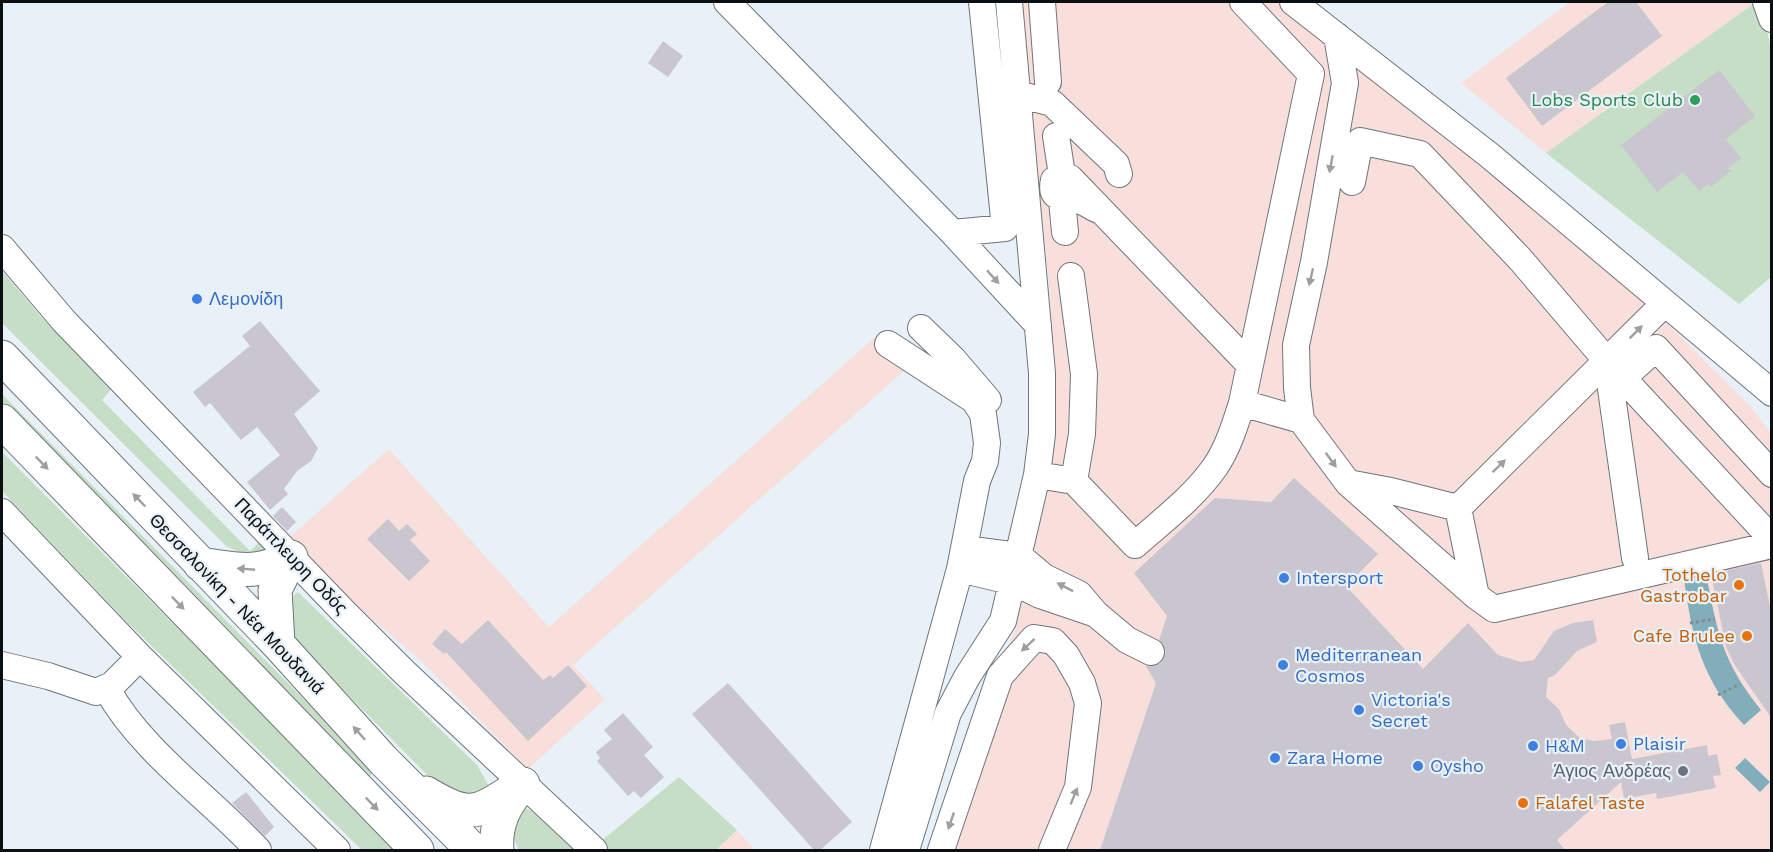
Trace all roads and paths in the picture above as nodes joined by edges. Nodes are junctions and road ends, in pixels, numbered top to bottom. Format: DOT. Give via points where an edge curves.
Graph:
graph roads {
  1 [pos="727,2"];
  2 [pos="982,2"];
  3 [pos="1009,2"];
  4 [pos="1042,2"];
  5 [pos="1243,2"];
  6 [pos="1293,2"];
  7 [pos="1766,2"];
  8 [pos="1772,19"];
  9 [pos="1337,36"];
  10 [pos="1387,77"];
  11 [pos="1048,82"];
  12 [pos="1018,94"];
  13 [pos="1341,110"];
  14 [pos="1056,136"];
  15 [pos="1023,140"];
  16 [pos="1352,182"];
  17 [pos="1062,188"];
  18 [pos="1065,232"];
  19 [pos="953,233"];
  20 [pos="2,248"];
  21 [pos="1071,276"];
  22 [pos="1665,303"];
  23 [pos="1038,325"];
  24 [pos="921,327"];
  25 [pos="888,344"];
  26 [pos="2,357"];
  27 [pos="1249,364"];
  28 [pos="1615,370"];
  29 [pos="1772,393"];
  30 [pos="1242,403"];
  31 [pos="1301,420"];
  32 [pos="2,421"];
  33 [pos="985,461"];
  34 [pos="1772,474"];
  35 [pos="1037,475"];
  36 [pos="1074,481"];
  37 [pos="1348,483"];
  38 [pos="1458,508"];
  39 [pos="2,512"];
  40 [pos="1772,539"];
  41 [pos="1772,545"];
  42 [pos="1677,554"];
  43 [pos="1019,556"];
  44 [pos="291,557"];
  45 [pos="1635,558"];
  46 [pos="963,559"];
  47 [pos="200,564"];
  48 [pos="1596,571"];
  49 [pos="1014,582"];
  50 [pos="1476,596"];
  51 [pos="1096,614"];
  52 [pos="1715,619"];
  53 [pos="1690,623"];
  54 [pos="278,644"];
  55 [pos="1151,652"];
  56 [pos="140,657"];
  57 [pos="2,665"];
  58 [pos="1740,684"];
  59 [pos="107,689"];
  60 [pos="1719,695"];
  61 [pos="384,760"];
  62 [pos="523,784"];
  63 [pos="258,850"];
  64 [pos="336,850"];
  65 [pos="417,850"];
  66 [pos="473,850"];
  67 [pos="497,850"];
  68 [pos="594,850"];
  69 [pos="883,850"];
  70 [pos="906,850"];
  71 [pos="941,850"];
  72 [pos="1052,850"];
  1 -- 19 [label="street"];
  2 -- 19 [label="street" via="1005,228"];
  3 -- 12 [label="street"];
  4 -- 11 [label="street"];
  5 -- 27 [label="street" via="1311,74"];
  6 -- 9 [label="street"];
  7 -- 8 [label="street"];
  9 -- 10 [label="street"];
  9 -- 13 [label="street" via="1345,82"];
  10 -- 13 [label="street" via="1366,80"];
  10 -- 22 [label="street" via="1489,155"];
  12 -- 15 [label="street"];
  12 -- 15 [label="street" via="1052,103 1116,164 1119,174 1109,170 1059,120 1044,116 1029,125"];
  13 -- 31 [label="street, one-way" via="1296,345"];
  14 -- 17 [label="street"];
  15 -- 23 [label="street"];
  16 -- 28 [label="street" via="1360,141 1420,154 1536,276"];
  17 -- 18 [label="street"];
  17 -- 27 [label="street" via="1070,178"];
  19 -- 23 [label="street, one-way"];
  20 -- 44 [label="street, Παράπλευρη Οδός" via="64,321"];
  21 -- 36 [label="street" via="1084,374 1082,434"];
  28 -- 22 [label="street, one-way"];
  22 -- 29 [label="street"];
  23 -- 35 [label="street" via="1042,424"];
  24 -- 33 [label="street" via="987,398 998,430"];
  25 -- 33 [label="street" via="974,400 983,414"];
  47 -- 26 [label="highway, Θεσσαλονίκη - Νέα Μουδανιά, one-way"];
  27 -- 30 [label="street"];
  28 -- 34 [label="street" via="1656,348"];
  38 -- 28 [label="street, one-way"];
  28 -- 40 [label="street"];
  28 -- 45 [label="street"];
  30 -- 31 [label="street"];
  30 -- 36 [label="street" via="1216,466 1135,545"];
  31 -- 37 [label="street, one-way"];
  32 -- 65 [label="highway, one-way"];
  33 -- 46 [label="street" via="977,481"];
  35 -- 36 [label="street"];
  35 -- 43 [label="street"];
  37 -- 38 [label="street"];
  37 -- 50 [label="street"];
  38 -- 50 [label="street"];
  39 -- 56 [label="street"];
  41 -- 50 [label="street" via="1494,609"];
  42 -- 45 [label="street"];
  43 -- 46 [label="street"];
  43 -- 49 [label="street"];
  51 -- 43 [label="street, one-way" via="1079,594 1044,577"];
  44 -- 47 [label="highway, one-way" via="255,571"];
  44 -- 54 [label="highway" via="275,590"];
  44 -- 62 [label="street, Παράπλευρη Οδός" via="403,671"];
  45 -- 48 [label="street"];
  46 -- 49 [label="street"];
  46 -- 69 [label="street"];
  47 -- 54 [label="highway, Θεσσαλονίκη - Νέα Μουδανιά"];
  49 -- 51 [label="street"];
  49 -- 70 [label="street" via="1003,621 948,713"];
  51 -- 55 [label="street" via="1126,640"];
  52 -- 53 [label="path"];
  61 -- 54 [label="highway, Θεσσαλονίκη - Νέα Μουδανιά, one-way"];
  56 -- 59 [label="street"];
  56 -- 64 [label="street"];
  57 -- 59 [label="street" via="92,692"];
  58 -- 60 [label="path"];
  59 -- 63 [label="street" via="117,708 141,734"];
  61 -- 62 [label="highway" via="439,801 472,812 489,807"];
  61 -- 66 [label="highway, Θεσσαλονίκη - Νέα Μουδανιά"];
  62 -- 67 [label="highway" via="506,803 499,822"];
  62 -- 68 [label="street, Παράπλευρη Οδός"];
  72 -- 71 [label="street, one-way" via="1078,787 1088,703 1082,683 1065,655 1053,641 1034,638 1000,676"];
}
